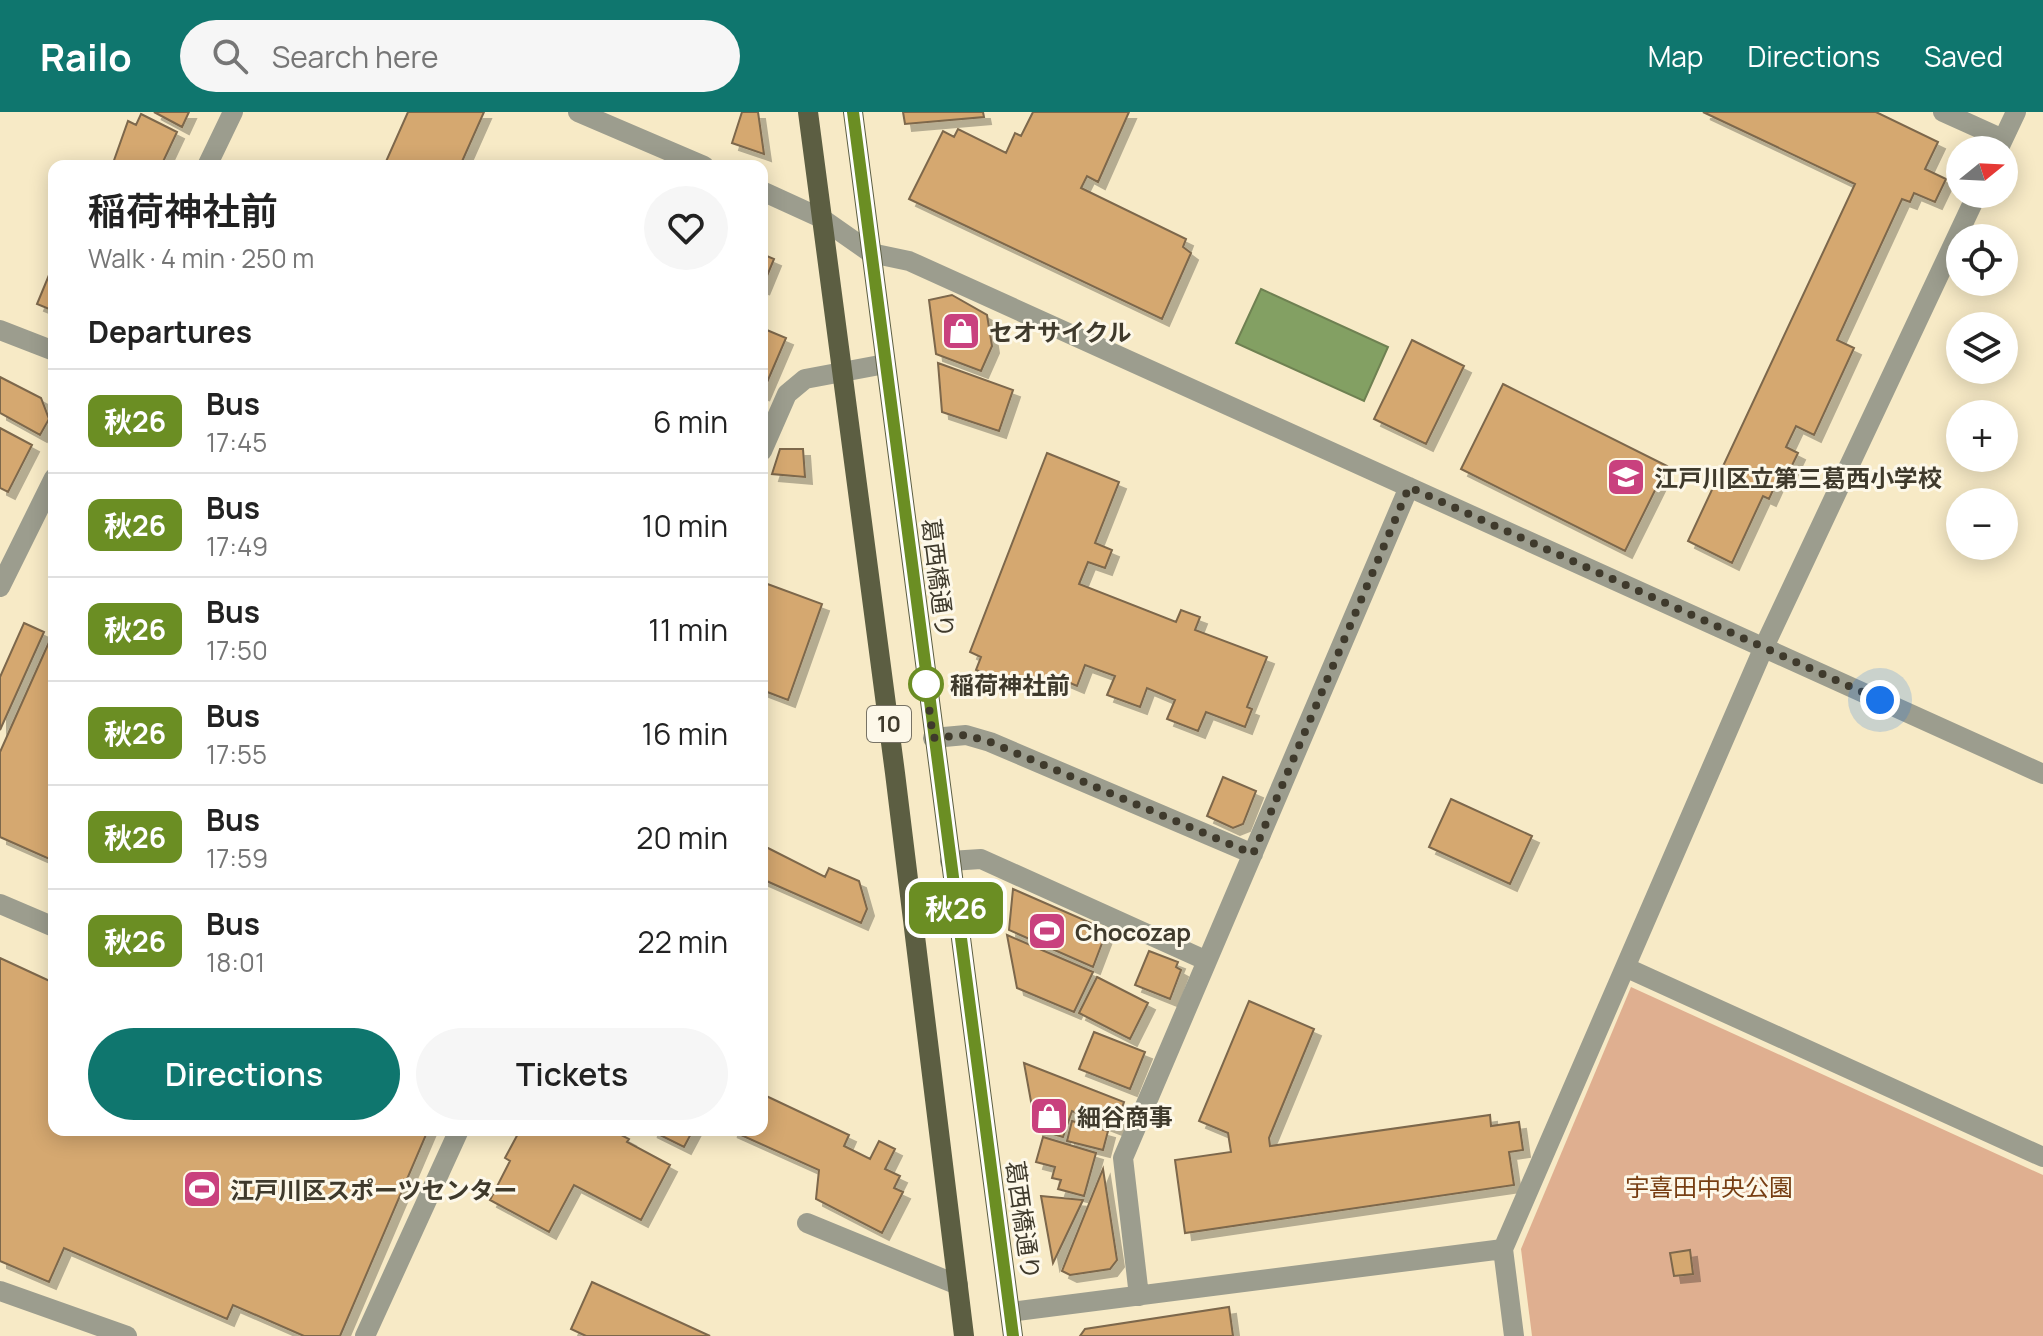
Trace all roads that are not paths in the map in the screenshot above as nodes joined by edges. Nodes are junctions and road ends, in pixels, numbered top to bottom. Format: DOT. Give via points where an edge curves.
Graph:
graph roads {
  1 [pos="233,112"];
  2 [pos="578,112"];
  3 [pos="808,112"];
  4 [pos="853,112"];
  5 [pos="1943,112"];
  6 [pos="2016,112"];
  7 [pos="1985,136"];
  8 [pos="2005,136"];
  9 [pos="210,160"];
  10 [pos="690,160"];
  11 [pos="768,194"];
  12 [pos="1970,208"];
  13 [pos="821,218"];
  14 [pos="871,253"];
  15 [pos="0,330"];
  16 [pos="48,349"];
  17 [pos="885,364"];
  18 [pos="841,372"];
  19 [pos="768,437"];
  20 [pos="1409,487"];
  21 [pos="48,490"];
  22 [pos="0,587"];
  23 [pos="1764,647"];
  24 [pos="933,738"];
  25 [pos="2043,774"];
  26 [pos="1253,854"];
  27 [pos="950,861"];
  28 [pos="0,904"];
  29 [pos="48,924"];
  30 [pos="1205,960"];
  31 [pos="1627,968"];
  32 [pos="456,1136"];
  33 [pos="2043,1157"];
  34 [pos="807,1223"];
  35 [pos="1503,1249"];
  36 [pos="958,1285"];
  37 [pos="0,1291"];
  38 [pos="1139,1296"];
  39 [pos="1010,1312"];
  40 [pos="127,1336"];
  41 [pos="365,1336"];
  42 [pos="964,1336"];
  43 [pos="1013,1336"];
  44 [pos="1514,1336"];
  1 -- 9 [label="street"];
  2 -- 10 [label="street"];
  3 -- 13 [label="main road, 10"];
  4 -- 14 [label="main road, 葛西橋通り / 10"];
  5 -- 7 [label="street"];
  6 -- 8 [label="street"];
  11 -- 13 [label="street"];
  12 -- 23 [label="street"];
  13 -- 14 [label="street"];
  13 -- 18 [label="main road, 10"];
  14 -- 17 [label="main road, 葛西橋通り / 10"];
  14 -- 20 [label="street" via="909,261"];
  15 -- 16 [label="street"];
  17 -- 18 [label="street"];
  17 -- 24 [label="main road, 葛西橋通り / 10"];
  18 -- 19 [label="street" via="805,379 787,394"];
  18 -- 36 [label="main road, 10"];
  20 -- 23 [label="street"];
  20 -- 26 [label="street"];
  21 -- 22 [label="street"];
  23 -- 25 [label="street"];
  23 -- 31 [label="street"];
  24 -- 26 [label="street" via="966,735 990,742"];
  24 -- 27 [label="main road, 葛西橋通り / 10"];
  26 -- 30 [label="street"];
  27 -- 30 [label="street" via="981,859"];
  27 -- 39 [label="main road, 葛西橋通り / 10"];
  28 -- 29 [label="street"];
  30 -- 38 [label="street" via="1123,1158"];
  31 -- 33 [label="street"];
  31 -- 35 [label="street"];
  32 -- 41 [label="street"];
  34 -- 36 [label="street"];
  35 -- 38 [label="street"];
  35 -- 44 [label="street"];
  36 -- 42 [label="main road, 10"];
  37 -- 40 [label="street"];
  38 -- 39 [label="street"];
  39 -- 43 [label="main road, 葛西橋通り / 10"];
}
